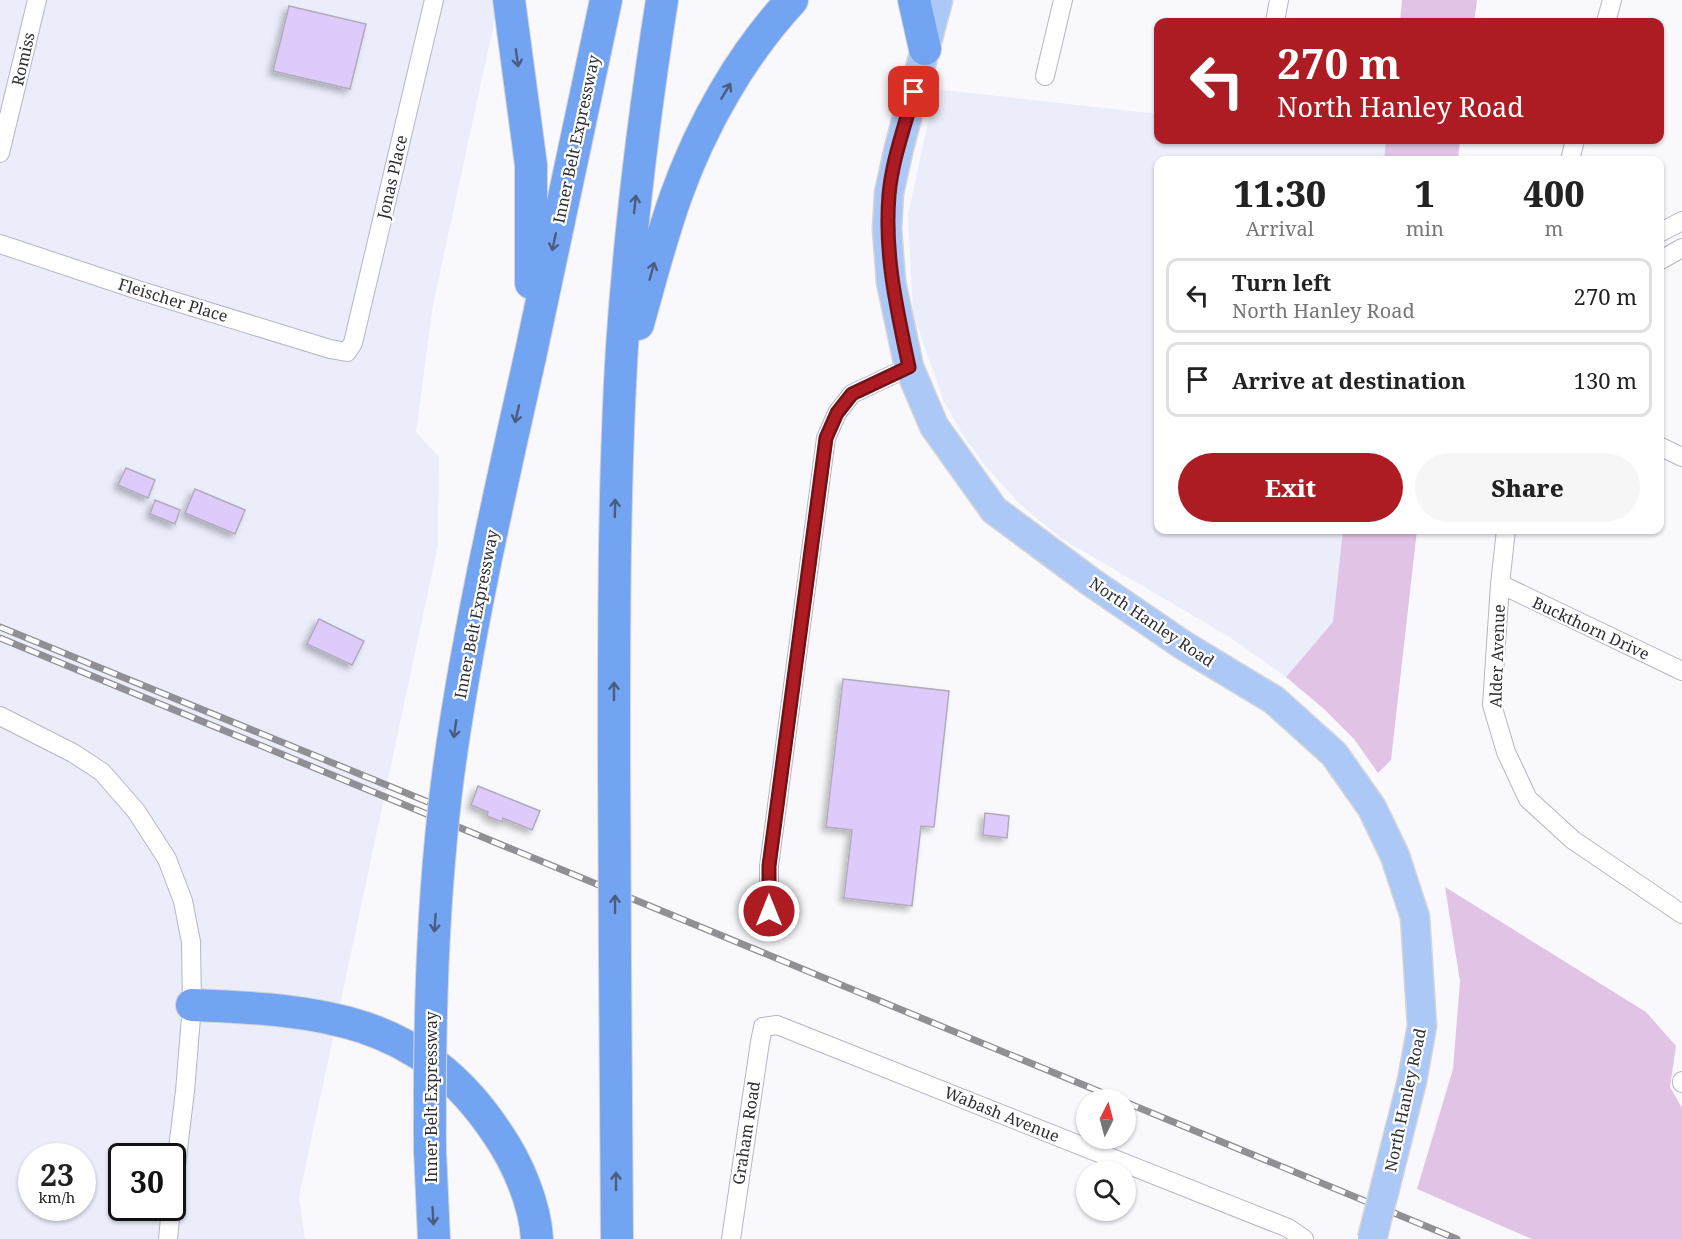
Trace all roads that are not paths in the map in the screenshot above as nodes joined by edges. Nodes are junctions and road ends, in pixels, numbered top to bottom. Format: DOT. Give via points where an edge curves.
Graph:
graph roads {
  1 [pos="37,0"];
  2 [pos="434,0"];
  3 [pos="509,0"];
  4 [pos="606,0"];
  5 [pos="662,0"];
  6 [pos="792,0"];
  7 [pos="914,0"];
  8 [pos="938,0"];
  9 [pos="1063,0"];
  10 [pos="1279,0"];
  11 [pos="1612,0"];
  12 [pos="1276,18"];
  13 [pos="1607,18"];
  14 [pos="925,49"];
  15 [pos="1045,76"];
  16 [pos="0,153"];
  17 [pos="1682,221"];
  18 [pos="1664,230"];
  19 [pos="0,244"];
  20 [pos="1682,248"];
  21 [pos="1664,258"];
  22 [pos="347,352"];
  23 [pos="530,357"];
  24 [pos="909,367"];
  25 [pos="620,388"];
  26 [pos="1664,448"];
  27 [pos="1682,457"];
  28 [pos="1506,534"];
  29 [pos="1500,584"];
  30 [pos="1682,671"];
  31 [pos="0,716"];
  32 [pos="769,911"];
  33 [pos="1682,914"];
  34 [pos="192,1005"];
  35 [pos="763,1027"];
  36 [pos="179,1143"];
  37 [pos="170,1221"];
  38 [pos="168,1239"];
  39 [pos="434,1239"];
  40 [pos="521,1239"];
  41 [pos="537,1239"];
  42 [pos="617,1239"];
  43 [pos="731,1239"];
  44 [pos="1304,1239"];
  45 [pos="1372,1239"];
  1 -- 16 [label="street, Romiss"];
  2 -- 22 [label="street, Jonas Place" via="353,343"];
  3 -- 23 [label="highway, one-way" via="531,165"];
  4 -- 23 [label="highway, Inner Belt Expressway, one-way"];
  25 -- 5 [label="highway, one-way" via="636,192"];
  25 -- 6 [label="highway, one-way" via="661,240 697,144 751,51"];
  7 -- 14 [label="highway"];
  8 -- 14 [label="main road, North Hanley Road"];
  9 -- 15 [label="street"];
  10 -- 12 [label="street"];
  11 -- 13 [label="street"];
  14 -- 24 [label="main road, North Hanley Road" via="898,148 887,229 891,282"];
  17 -- 18 [label="street"];
  19 -- 22 [label="street, Fleischer Place" via="330,350"];
  20 -- 21 [label="street"];
  23 -- 39 [label="highway, Inner Belt Expressway, one-way, bridge" via="481,576 448,778 429,1046"];
  24 -- 32 [label="street" via="852,394 837,413 826,438 769,866"];
  24 -- 45 [label="main road, North Hanley Road, bridge" via="934,426 994,510 1183,645 1274,700 1334,754 1372,808 1395,856 1415,917 1422,1026"];
  42 -- 25 [label="highway, one-way, bridge" via="614,578"];
  26 -- 27 [label="street"];
  28 -- 29 [label="street, Alder Avenue"];
  29 -- 30 [label="street, Buckthorn Drive"];
  29 -- 33 [label="street, Alder Avenue" via="1492,705 1506,752 1528,799 1573,840"];
  31 -- 34 [label="street" via="102,772 135,811 167,859 183,901 191,942"];
  34 -- 36 [label="street"];
  34 -- 40 [label="highway" via="246,1023 362,1043 425,1076 469,1119 487,1145 514,1203"];
  34 -- 41 [label="highway" via="317,1015 354,1024 414,1049 465,1091 504,1142 530,1202"];
  35 -- 43 [label="street, Graham Road"];
  35 -- 44 [label="street, Wabash Avenue" via="777,1025 1288,1228"];
  37 -- 38 [label="street"];
}
